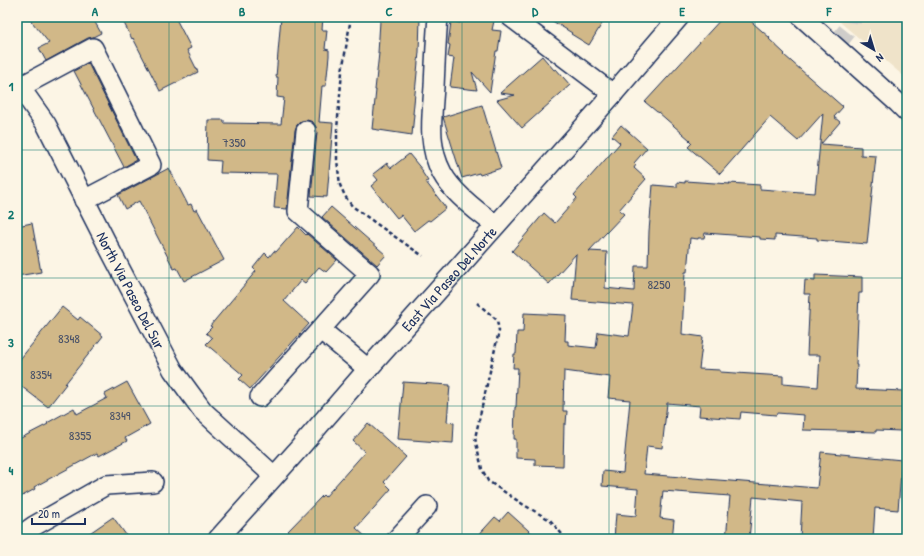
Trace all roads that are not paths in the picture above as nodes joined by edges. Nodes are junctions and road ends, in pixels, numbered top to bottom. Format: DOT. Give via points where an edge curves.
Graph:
graph roads {
  1 [pos="438,17"];
  2 [pos="511,17"];
  3 [pos="679,17"];
  4 [pos="802,17"];
  5 [pos="19,85"];
  6 [pos="613,94"];
  7 [pos="907,112"];
  8 [pos="306,131"];
  9 [pos="84,200"];
  10 [pos="496,226"];
  11 [pos="321,330"];
  12 [pos="368,369"];
  13 [pos="260,397"];
  14 [pos="274,476"];
  15 [pos="153,482"];
  16 [pos="427,506"];
  17 [pos="17,538"];
  18 [pos="218,539"];
  19 [pos="397,539"];
  1 -- 10 [label="street" via="431,135 434,155 442,174 456,192"];
  2 -- 6 [label="street"];
  3 -- 6 [label="street, East Via Paseo Del Norte"];
  4 -- 7 [label="street"];
  5 -- 9 [label="street, North Via Paseo Del Sur" via="46,124"];
  5 -- 9 [label="street" via="93,48 151,165"];
  6 -- 10 [label="street, East Via Paseo Del Norte"];
  8 -- 11 [label="street" via="298,211 370,274"];
  9 -- 14 [label="street, North Via Paseo Del Sur" via="173,370 188,392 203,411"];
  10 -- 12 [label="street, East Via Paseo Del Norte"];
  11 -- 12 [label="street"];
  11 -- 13 [label="street"];
  12 -- 14 [label="street, East Via Paseo Del Norte"];
  14 -- 18 [label="street, East Via Paseo Del Norte"];
  15 -- 17 [label="street" via="106,485"];
  16 -- 19 [label="street"];
}
